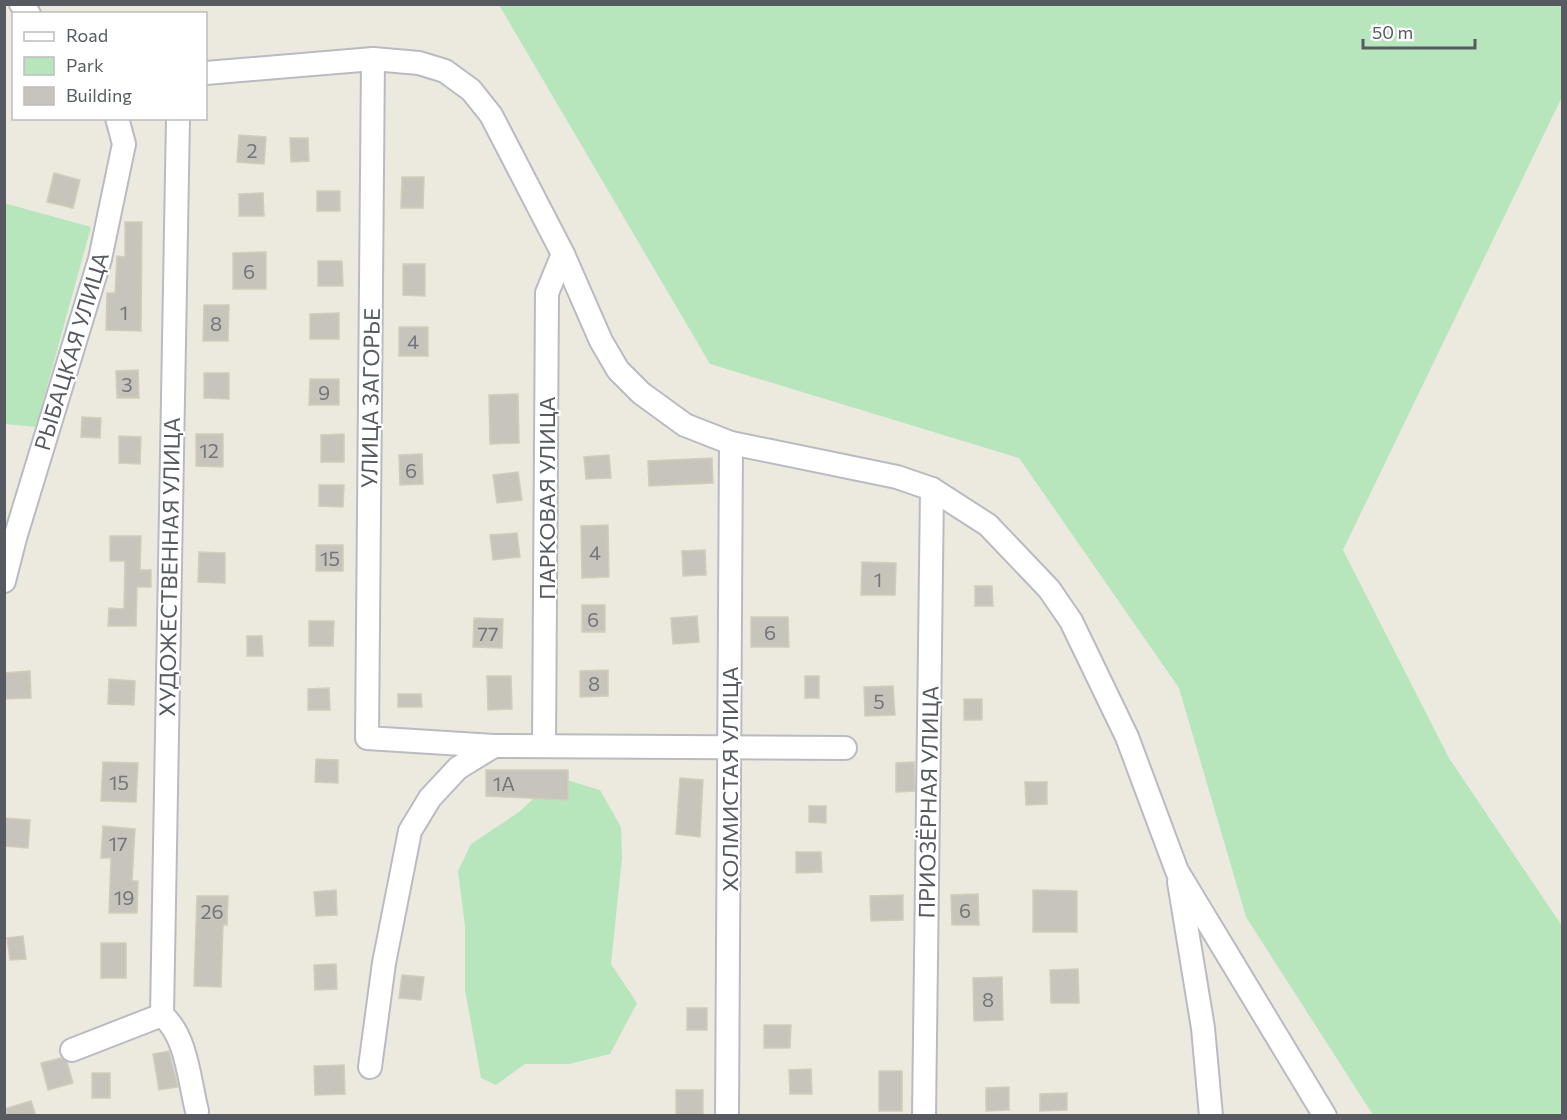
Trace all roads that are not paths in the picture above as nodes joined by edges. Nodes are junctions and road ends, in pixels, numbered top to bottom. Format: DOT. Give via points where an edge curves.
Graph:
graph roads {
  1 [pos="373,58"];
  2 [pos="207,73"];
  3 [pos="118,120"];
  4 [pos="178,120"];
  5 [pos="563,254"];
  6 [pos="730,443"];
  7 [pos="932,489"];
  8 [pos="4,581"];
  9 [pos="494,746"];
  10 [pos="544,746"];
  11 [pos="730,747"];
  12 [pos="845,748"];
  13 [pos="1178,871"];
  14 [pos="162,1015"];
  15 [pos="72,1050"];
  16 [pos="369,1067"];
  17 [pos="197,1111"];
  18 [pos="727,1116"];
  19 [pos="924,1116"];
  20 [pos="1211,1116"];
  21 [pos="1325,1116"];
  1 -- 2 [label="street"];
  1 -- 5 [label="street" via="419,63 445,71 471,90 491,115"];
  1 -- 9 [label="street, УЛИЦА ЗАГОРЬЕ" via="367,738"];
  3 -- 8 [label="street, РЫБАЦКАЯ УЛИЦА" via="124,144 100,259"];
  4 -- 14 [label="street, ХУДОЖЕСТВЕННАЯ УЛИЦА"];
  5 -- 6 [label="street" via="618,370 662,410"];
  5 -- 10 [label="street, ПАРКОВАЯ УЛИЦА" via="547,293"];
  6 -- 7 [label="street" via="848,465"];
  6 -- 11 [label="street, ХОЛМИСТАЯ УЛИЦА"];
  7 -- 13 [label="street" via="988,525 1050,589 1071,621 1127,737"];
  7 -- 19 [label="street, ПРИОЗЁРНАЯ УЛИЦА"];
  9 -- 10 [label="street"];
  9 -- 16 [label="street" via="458,768 430,798 410,831 384,963"];
  10 -- 11 [label="street"];
  11 -- 12 [label="street"];
  11 -- 18 [label="street, ХОЛМИСТАЯ УЛИЦА"];
  13 -- 20 [label="street" via="1203,1028"];
  13 -- 21 [label="street"];
  14 -- 15 [label="street"];
  14 -- 17 [label="street" via="178,1035"];
}
